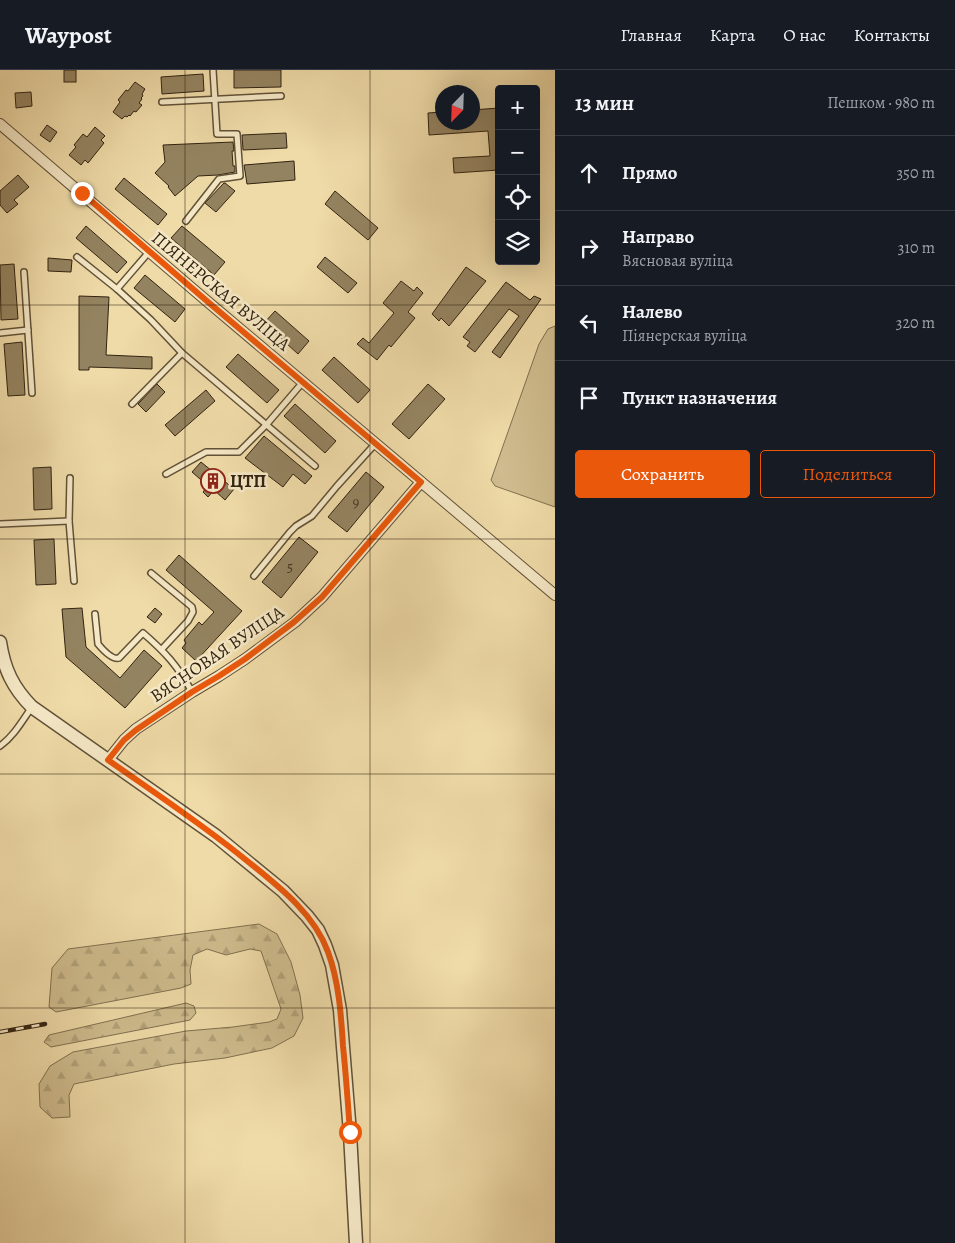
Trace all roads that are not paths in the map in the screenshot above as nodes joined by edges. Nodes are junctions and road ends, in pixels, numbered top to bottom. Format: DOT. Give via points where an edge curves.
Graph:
graph roads {
  1 [pos="213,70"];
  2 [pos="281,96"];
  3 [pos="214,99"];
  4 [pos="162,102"];
  5 [pos="0,124"];
  6 [pos="186,221"];
  7 [pos="149,252"];
  8 [pos="78,257"];
  9 [pos="24,272"];
  10 [pos="117,289"];
  11 [pos="28,330"];
  12 [pos="0,333"];
  13 [pos="182,353"];
  14 [pos="303,381"];
  15 [pos="32,393"];
  16 [pos="132,404"];
  17 [pos="267,424"];
  18 [pos="376,442"];
  19 [pos="316,466"];
  20 [pos="166,474"];
  21 [pos="70,478"];
  22 [pos="421,482"];
  23 [pos="69,521"];
  24 [pos="0,524"];
  25 [pos="151,574"];
  26 [pos="254,576"];
  27 [pos="74,581"];
  28 [pos="555,595"];
  29 [pos="95,614"];
  30 [pos="0,642"];
  31 [pos="162,650"];
  32 [pos="192,692"];
  33 [pos="32,707"];
  34 [pos="0,746"];
  35 [pos="108,760"];
  36 [pos="356,1243"];
  1 -- 3 [label="lane"];
  2 -- 3 [label="lane"];
  3 -- 4 [label="lane"];
  3 -- 6 [label="lane" via="217,134 238,134 240,176 219,179"];
  5 -- 7 [label="street, ПІЯНЕРСКАЯ ВУЛІЦА"];
  7 -- 10 [label="lane"];
  7 -- 14 [label="street, ПІЯНЕРСКАЯ ВУЛІЦА"];
  8 -- 10 [label="lane"];
  9 -- 11 [label="lane"];
  10 -- 13 [label="lane"];
  11 -- 12 [label="lane"];
  11 -- 15 [label="lane"];
  13 -- 16 [label="lane"];
  13 -- 17 [label="lane"];
  14 -- 17 [label="lane"];
  14 -- 18 [label="street, ПІЯНЕРСКАЯ ВУЛІЦА"];
  17 -- 19 [label="lane"];
  17 -- 20 [label="lane" via="239,452 206,452"];
  18 -- 22 [label="street, ПІЯНЕРСКАЯ ВУЛІЦА"];
  18 -- 26 [label="lane" via="312,516 290,532"];
  21 -- 23 [label="lane"];
  22 -- 28 [label="street, ПІЯНЕРСКАЯ ВУЛІЦА"];
  22 -- 32 [label="street, ВЯСНОВАЯ ВУЛІЦА" via="308,610 245,659"];
  23 -- 24 [label="lane"];
  23 -- 27 [label="lane"];
  25 -- 31 [label="lane" via="192,607 193,612"];
  29 -- 31 [label="lane" via="96,640 114,658 118,659 143,634"];
  30 -- 33 [label="street" via="6,671"];
  31 -- 32 [label="lane" via="182,673"];
  32 -- 35 [label="street, ВЯСНОВАЯ ВУЛІЦА" via="136,730"];
  33 -- 34 [label="lane" via="15,732"];
  33 -- 35 [label="street"];
  35 -- 36 [label="street" via="193,819 257,869 300,908 322,937 332,965 340,1010"];
}
